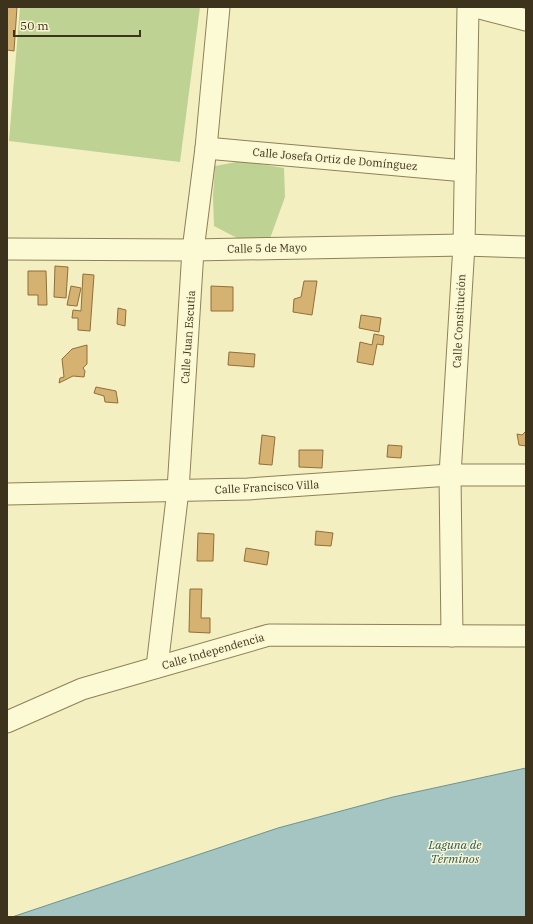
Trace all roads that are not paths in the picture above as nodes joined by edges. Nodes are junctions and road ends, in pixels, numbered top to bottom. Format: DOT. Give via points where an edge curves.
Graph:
graph roads {
  1 [pos="219,7"];
  2 [pos="468,7"];
  3 [pos="476,7"];
  4 [pos="526,20"];
  5 [pos="206,148"];
  6 [pos="465,171"];
  7 [pos="464,245"];
  8 [pos="526,247"];
  9 [pos="7,249"];
  10 [pos="193,250"];
  11 [pos="450,475"];
  12 [pos="526,475"];
  13 [pos="178,490"];
  14 [pos="7,494"];
  15 [pos="452,636"];
  16 [pos="526,636"];
  17 [pos="157,667"];
  18 [pos="7,722"];
  1 -- 5 [label="street, Calle Juan Escutia"];
  2 -- 6 [label="street, Calle Constitución"];
  3 -- 4 [label="street"];
  5 -- 6 [label="street, Calle Josefa Ortiz de Domínguez"];
  5 -- 10 [label="street, Calle Juan Escutia"];
  6 -- 7 [label="street, Calle Constitución"];
  7 -- 8 [label="street, Calle 5 de Mayo"];
  7 -- 10 [label="street, Calle 5 de Mayo"];
  7 -- 11 [label="street, Calle Constitución"];
  9 -- 10 [label="street, Calle 5 de Mayo"];
  10 -- 13 [label="street, Calle Juan Escutia"];
  11 -- 12 [label="street, Calle Francisco Villa"];
  11 -- 13 [label="street, Calle Francisco Villa" via="248,489"];
  11 -- 15 [label="street, Calle Constitución"];
  13 -- 14 [label="street, Calle Francisco Villa"];
  13 -- 17 [label="street, Calle Juan Escutia"];
  15 -- 16 [label="street, Calle Independencia"];
  15 -- 17 [label="street, Calle Independencia" via="269,635"];
  17 -- 18 [label="street, Calle Independencia" via="82,689"];
}
